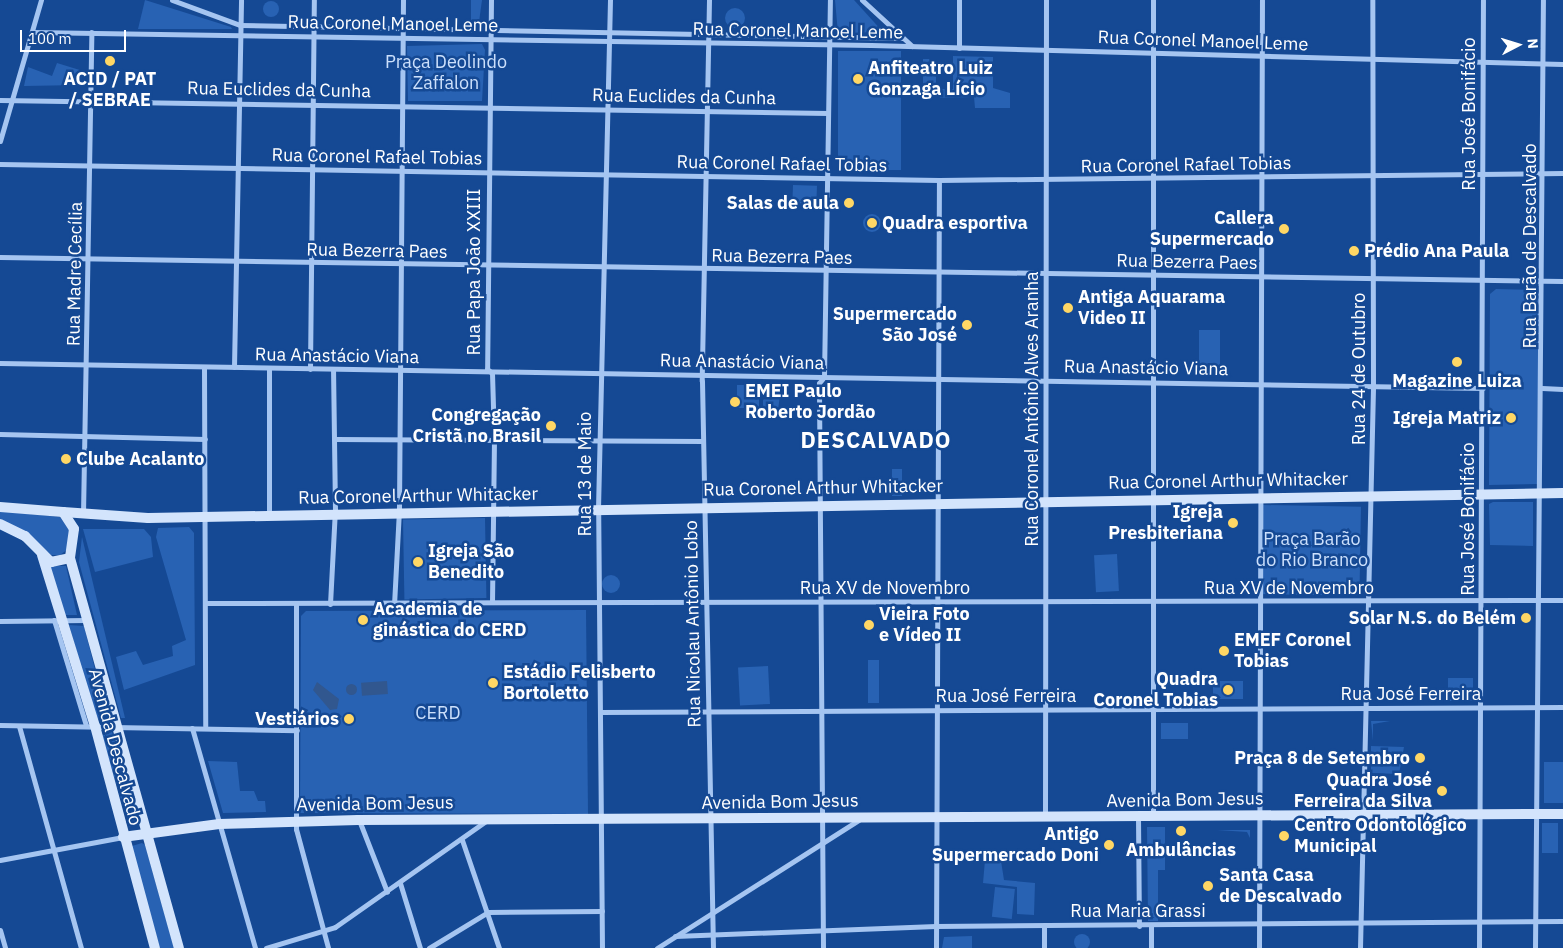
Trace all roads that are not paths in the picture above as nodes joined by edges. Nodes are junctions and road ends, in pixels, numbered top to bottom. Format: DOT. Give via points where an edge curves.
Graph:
graph roads {
  1 [pos="41,0"];
  2 [pos="172,0"];
  3 [pos="241,0"];
  4 [pos="314,0"];
  5 [pos="403,0"];
  6 [pos="491,0"];
  7 [pos="610,0"];
  8 [pos="709,0"];
  9 [pos="830,0"];
  10 [pos="862,0"];
  11 [pos="959,0"];
  12 [pos="1046,0"];
  13 [pos="1153,0"];
  14 [pos="1262,0"];
  15 [pos="1372,0"];
  16 [pos="1483,0"];
  17 [pos="1544,0"];
  18 [pos="240,25"];
  19 [pos="314,27"];
  20 [pos="403,28"];
  21 [pos="490,29"];
  22 [pos="32,32"];
  23 [pos="91,32"];
  24 [pos="609,33"];
  25 [pos="708,35"];
  26 [pos="240,36"];
  27 [pos="314,36"];
  28 [pos="830,37"];
  29 [pos="883,38"];
  30 [pos="903,38"];
  31 [pos="403,39"];
  32 [pos="490,40"];
  33 [pos="609,43"];
  34 [pos="708,44"];
  35 [pos="830,46"];
  36 [pos="883,46"];
  37 [pos="912,46"];
  38 [pos="960,48"];
  39 [pos="1046,50"];
  40 [pos="1153,53"];
  41 [pos="1262,57"];
  42 [pos="1373,59"];
  43 [pos="1483,62"];
  44 [pos="1544,63"];
  45 [pos="1563,64"];
  46 [pos="90,98"];
  47 [pos="0,100"];
  48 [pos="12,101"];
  49 [pos="238,102"];
  50 [pos="314,105"];
  51 [pos="402,106"];
  52 [pos="490,107"];
  53 [pos="608,109"];
  54 [pos="708,111"];
  55 [pos="828,113"];
  56 [pos="0,141"];
  57 [pos="0,164"];
  58 [pos="90,165"];
  59 [pos="313,169"];
  60 [pos="237,170"];
  61 [pos="401,171"];
  62 [pos="489,173"];
  63 [pos="1543,174"];
  64 [pos="1563,174"];
  65 [pos="607,175"];
  66 [pos="707,176"];
  67 [pos="1482,176"];
  68 [pos="1373,177"];
  69 [pos="827,178"];
  70 [pos="1261,178"];
  71 [pos="939,180"];
  72 [pos="1046,180"];
  73 [pos="1154,180"];
  74 [pos="0,257"];
  75 [pos="90,260"];
  76 [pos="234,263"];
  77 [pos="312,264"];
  78 [pos="400,266"];
  79 [pos="488,267"];
  80 [pos="606,268"];
  81 [pos="705,269"];
  82 [pos="826,272"];
  83 [pos="938,274"];
  84 [pos="1046,275"];
  85 [pos="1154,276"];
  86 [pos="1262,277"];
  87 [pos="1373,278"];
  88 [pos="1482,279"];
  89 [pos="1543,281"];
  90 [pos="1563,281"];
  91 [pos="0,362"];
  92 [pos="87,365"];
  93 [pos="234,367"];
  94 [pos="204,368"];
  95 [pos="269,369"];
  96 [pos="310,369"];
  97 [pos="333,370"];
  98 [pos="398,370"];
  99 [pos="602,372"];
  100 [pos="492,373"];
  101 [pos="704,376"];
  102 [pos="824,377"];
  103 [pos="938,380"];
  104 [pos="1046,380"];
  105 [pos="1154,383"];
  106 [pos="1260,383"];
  107 [pos="1373,386"];
  108 [pos="1483,388"];
  109 [pos="1542,388"];
  110 [pos="1563,389"];
  111 [pos="0,434"];
  112 [pos="85,436"];
  113 [pos="399,438"];
  114 [pos="205,439"];
  115 [pos="335,439"];
  116 [pos="494,439"];
  117 [pos="598,440"];
  118 [pos="703,441"];
  119 [pos="1541,493"];
  120 [pos="1563,493"];
  121 [pos="1482,494"];
  122 [pos="1371,495"];
  123 [pos="1259,496"];
  124 [pos="1154,499"];
  125 [pos="1045,501"];
  126 [pos="938,502"];
  127 [pos="823,504"];
  128 [pos="0,507"];
  129 [pos="704,507"];
  130 [pos="598,509"];
  131 [pos="495,511"];
  132 [pos="63,512"];
  133 [pos="396,512"];
  134 [pos="332,514"];
  135 [pos="83,516"];
  136 [pos="269,516"];
  137 [pos="206,517"];
  138 [pos="0,524"];
  139 [pos="72,526"];
  140 [pos="42,555"];
  141 [pos="70,558"];
  142 [pos="1481,600"];
  143 [pos="1540,600"];
  144 [pos="1563,600"];
  145 [pos="822,601"];
  146 [pos="1369,601"];
  147 [pos="492,602"];
  148 [pos="600,602"];
  149 [pos="937,602"];
  150 [pos="1154,602"];
  151 [pos="1259,602"];
  152 [pos="206,603"];
  153 [pos="706,603"];
  154 [pos="1046,603"];
  155 [pos="296,604"];
  156 [pos="330,604"];
  157 [pos="394,605"];
  158 [pos="58,620"];
  159 [pos="88,620"];
  160 [pos="0,621"];
  161 [pos="1480,707"];
  162 [pos="1539,707"];
  163 [pos="1563,707"];
  164 [pos="1367,708"];
  165 [pos="823,710"];
  166 [pos="937,710"];
  167 [pos="1046,710"];
  168 [pos="1153,710"];
  169 [pos="1259,710"];
  170 [pos="600,712"];
  171 [pos="708,712"];
  172 [pos="0,725"];
  173 [pos="91,725"];
  174 [pos="19,726"];
  175 [pos="117,726"];
  176 [pos="205,726"];
  177 [pos="192,728"];
  178 [pos="296,730"];
  179 [pos="1538,814"];
  180 [pos="1563,814"];
  181 [pos="1364,815"];
  182 [pos="1481,815"];
  183 [pos="1260,816"];
  184 [pos="863,817"];
  185 [pos="936,817"];
  186 [pos="1045,817"];
  187 [pos="1138,817"];
  188 [pos="1153,817"];
  189 [pos="823,818"];
  190 [pos="358,820"];
  191 [pos="487,820"];
  192 [pos="602,820"];
  193 [pos="710,820"];
  194 [pos="296,821"];
  195 [pos="219,824"];
  196 [pos="146,833"];
  197 [pos="123,837"];
  198 [pos="462,840"];
  199 [pos="824,843"];
  200 [pos="52,850"];
  201 [pos="0,860"];
  202 [pos="400,883"];
  203 [pos="387,892"];
  204 [pos="602,910"];
  205 [pos="488,912"];
  206 [pos="712,912"];
  207 [pos="1479,921"];
  208 [pos="1536,921"];
  209 [pos="1563,921"];
  210 [pos="1360,922"];
  211 [pos="1259,924"];
  212 [pos="1044,925"];
  213 [pos="936,926"];
  214 [pos="1139,926"];
  215 [pos="1151,926"];
  216 [pos="824,928"];
  217 [pos="0,930"];
  218 [pos="712,931"];
  219 [pos="324,932"];
  220 [pos="674,936"];
  221 [pos="5,948"];
  222 [pos="81,948"];
  223 [pos="155,948"];
  224 [pos="179,948"];
  225 [pos="255,948"];
  226 [pos="266,948"];
  227 [pos="328,948"];
  228 [pos="420,948"];
  229 [pos="429,948"];
  230 [pos="499,948"];
  231 [pos="602,948"];
  232 [pos="657,948"];
  233 [pos="713,948"];
  234 [pos="824,948"];
  235 [pos="936,948"];
  236 [pos="1044,948"];
  237 [pos="1151,948"];
  238 [pos="1259,948"];
  239 [pos="1360,948"];
  240 [pos="1479,948"];
  241 [pos="1536,948"];
  1 -- 22 [label="street"];
  2 -- 18 [label="street, Rua Coronel Manoel Leme"];
  3 -- 18 [label="street"];
  4 -- 19 [label="street"];
  5 -- 20 [label="street"];
  6 -- 21 [label="street, Rua Papa João XXIII"];
  7 -- 24 [label="street, Rua 13 de Maio"];
  8 -- 25 [label="street, Rua Nicolau Antônio Lobo"];
  9 -- 28 [label="street"];
  10 -- 30 [label="street"];
  11 -- 38 [label="street"];
  12 -- 39 [label="street, Rua Coronel Antônio Alves Aranha"];
  13 -- 40 [label="street"];
  14 -- 41 [label="street"];
  15 -- 42 [label="street, Rua 24 de Outubro"];
  16 -- 43 [label="street, Rua José Bonifácio"];
  17 -- 44 [label="street, Rua Barão de Descalvado"];
  18 -- 19 [label="street, Rua Coronel Manoel Leme"];
  18 -- 26 [label="street"];
  19 -- 20 [label="street, Rua Coronel Manoel Leme"];
  19 -- 27 [label="street"];
  20 -- 21 [label="street, Rua Coronel Manoel Leme"];
  20 -- 31 [label="street"];
  21 -- 24 [label="street, Rua Coronel Manoel Leme"];
  21 -- 32 [label="street, Rua Papa João XXIII"];
  22 -- 23 [label="street, Rua Coronel Manoel Leme"];
  22 -- 48 [label="street"];
  23 -- 26 [label="street, Rua Coronel Manoel Leme"];
  23 -- 46 [label="street, Rua Madre Cecília"];
  24 -- 25 [label="street, Rua Coronel Manoel Leme"];
  24 -- 33 [label="street, Rua 13 de Maio"];
  25 -- 28 [label="street, Rua Coronel Manoel Leme"];
  25 -- 34 [label="street, Rua Nicolau Antônio Lobo"];
  26 -- 27 [label="street, Rua Coronel Manoel Leme"];
  26 -- 49 [label="street"];
  27 -- 31 [label="street, Rua Coronel Manoel Leme"];
  27 -- 50 [label="street"];
  28 -- 29 [label="street, Rua Coronel Manoel Leme"];
  28 -- 35 [label="street"];
  29 -- 30 [label="street, Rua Coronel Manoel Leme"];
  29 -- 36 [label="street"];
  30 -- 37 [label="street"];
  31 -- 32 [label="street, Rua Coronel Manoel Leme"];
  31 -- 51 [label="street"];
  32 -- 33 [label="street, Rua Coronel Manoel Leme"];
  32 -- 52 [label="street, Rua Papa João XXIII"];
  33 -- 34 [label="street, Rua Coronel Manoel Leme"];
  33 -- 53 [label="street, Rua 13 de Maio"];
  34 -- 35 [label="street, Rua Coronel Manoel Leme"];
  34 -- 54 [label="street, Rua Nicolau Antônio Lobo"];
  35 -- 36 [label="street, Rua Coronel Manoel Leme"];
  35 -- 55 [label="street"];
  36 -- 37 [label="street, Rua Coronel Manoel Leme"];
  37 -- 38 [label="street, Rua Coronel Manoel Leme"];
  38 -- 39 [label="street, Rua Coronel Manoel Leme"];
  39 -- 40 [label="street, Rua Coronel Manoel Leme"];
  39 -- 72 [label="street, Rua Coronel Antônio Alves Aranha"];
  40 -- 41 [label="street, Rua Coronel Manoel Leme"];
  40 -- 73 [label="street"];
  41 -- 42 [label="street, Rua Coronel Manoel Leme"];
  41 -- 70 [label="street"];
  42 -- 43 [label="street, Rua Coronel Manoel Leme"];
  42 -- 68 [label="street, Rua 24 de Outubro"];
  43 -- 44 [label="street, Rua Coronel Manoel Leme"];
  43 -- 67 [label="street, Rua José Bonifácio"];
  44 -- 45 [label="street, Rua Coronel Manoel Leme"];
  44 -- 63 [label="street, Rua Barão de Descalvado"];
  46 -- 48 [label="street, Rua Euclides da Cunha"];
  46 -- 49 [label="street, Rua Euclides da Cunha"];
  46 -- 58 [label="street, Rua Madre Cecília"];
  47 -- 48 [label="street, Rua Euclides da Cunha"];
  48 -- 56 [label="street"];
  49 -- 50 [label="street, Rua Euclides da Cunha"];
  49 -- 60 [label="street"];
  50 -- 51 [label="street, Rua Euclides da Cunha"];
  50 -- 59 [label="street"];
  51 -- 52 [label="street, Rua Euclides da Cunha"];
  51 -- 61 [label="street"];
  52 -- 53 [label="street, Rua Euclides da Cunha"];
  52 -- 62 [label="street, Rua Papa João XXIII"];
  53 -- 54 [label="street, Rua Euclides da Cunha"];
  53 -- 65 [label="street, Rua 13 de Maio"];
  54 -- 55 [label="street, Rua Euclides da Cunha"];
  54 -- 66 [label="street, Rua Nicolau Antônio Lobo"];
  55 -- 69 [label="street"];
  57 -- 58 [label="street, Rua Coronel Rafael Tobias"];
  58 -- 60 [label="street, Rua Coronel Rafael Tobias"];
  58 -- 75 [label="street, Rua Madre Cecília"];
  59 -- 60 [label="street, Rua Coronel Rafael Tobias"];
  59 -- 61 [label="street, Rua Coronel Rafael Tobias"];
  59 -- 77 [label="street"];
  60 -- 76 [label="street"];
  61 -- 62 [label="street, Rua Coronel Rafael Tobias"];
  61 -- 78 [label="street"];
  62 -- 65 [label="street, Rua Coronel Rafael Tobias"];
  62 -- 79 [label="street, Rua Papa João XXIII"];
  63 -- 64 [label="street, Rua Coronel Rafael Tobias"];
  63 -- 67 [label="street, Rua Coronel Rafael Tobias"];
  63 -- 89 [label="street, Rua Barão de Descalvado"];
  65 -- 66 [label="street, Rua Coronel Rafael Tobias"];
  65 -- 80 [label="street, Rua 13 de Maio"];
  66 -- 69 [label="street, Rua Coronel Rafael Tobias"];
  66 -- 81 [label="street, Rua Nicolau Antônio Lobo"];
  67 -- 68 [label="street, Rua Coronel Rafael Tobias"];
  67 -- 88 [label="street, Rua José Bonifácio"];
  68 -- 70 [label="street, Rua Coronel Rafael Tobias"];
  68 -- 87 [label="street, Rua 24 de Outubro"];
  69 -- 71 [label="street, Rua Coronel Rafael Tobias"];
  69 -- 82 [label="street"];
  70 -- 73 [label="street, Rua Coronel Rafael Tobias"];
  70 -- 86 [label="street"];
  71 -- 72 [label="street, Rua Coronel Rafael Tobias"];
  71 -- 83 [label="street"];
  72 -- 73 [label="street, Rua Coronel Rafael Tobias"];
  72 -- 84 [label="street, Rua Coronel Antônio Alves Aranha"];
  73 -- 85 [label="street"];
  74 -- 75 [label="street, Rua Bezerra Paes"];
  75 -- 76 [label="street, Rua Bezerra Paes"];
  75 -- 92 [label="street, Rua Madre Cecília"];
  76 -- 77 [label="street, Rua Bezerra Paes"];
  76 -- 93 [label="street"];
  77 -- 78 [label="street, Rua Bezerra Paes"];
  77 -- 96 [label="street"];
  78 -- 79 [label="street, Rua Bezerra Paes"];
  78 -- 98 [label="street"];
  79 -- 80 [label="street, Rua Bezerra Paes"];
  79 -- 100 [label="street, Rua Papa João XXIII" via="487,369"];
  80 -- 81 [label="street, Rua Bezerra Paes"];
  80 -- 99 [label="street, Rua 13 de Maio"];
  81 -- 82 [label="street, Rua Bezerra Paes"];
  81 -- 101 [label="street, Rua Nicolau Antônio Lobo"];
  82 -- 83 [label="street, Rua Bezerra Paes"];
  82 -- 102 [label="street"];
  83 -- 84 [label="street, Rua Bezerra Paes"];
  83 -- 103 [label="street"];
  84 -- 85 [label="street, Rua Bezerra Paes"];
  84 -- 104 [label="street, Rua Coronel Antônio Alves Aranha"];
  85 -- 86 [label="street, Rua Bezerra Paes"];
  85 -- 105 [label="street"];
  86 -- 87 [label="street, Rua Bezerra Paes"];
  86 -- 106 [label="street"];
  87 -- 88 [label="street, Rua Bezerra Paes"];
  87 -- 107 [label="street, Rua 24 de Outubro"];
  88 -- 89 [label="street, Rua Bezerra Paes"];
  88 -- 108 [label="street, Rua José Bonifácio"];
  89 -- 90 [label="street, Rua Bezerra Paes"];
  89 -- 109 [label="street, Rua Barão de Descalvado"];
  91 -- 92 [label="street, Rua Anastácio Viana"];
  92 -- 94 [label="street, Rua Anastácio Viana"];
  92 -- 112 [label="street, Rua Madre Cecília"];
  93 -- 94 [label="street, Rua Anastácio Viana"];
  93 -- 95 [label="street, Rua Anastácio Viana"];
  94 -- 114 [label="street"];
  95 -- 96 [label="street, Rua Anastácio Viana"];
  95 -- 136 [label="street"];
  96 -- 97 [label="street, Rua Anastácio Viana"];
  97 -- 98 [label="street, Rua Anastácio Viana"];
  97 -- 115 [label="street"];
  98 -- 100 [label="street, Rua Anastácio Viana"];
  98 -- 113 [label="street"];
  99 -- 100 [label="street, Rua Anastácio Viana"];
  99 -- 101 [label="street, Rua Anastácio Viana"];
  99 -- 117 [label="street, Rua 13 de Maio"];
  100 -- 116 [label="street, Rua Papa João XXIII"];
  101 -- 102 [label="street, Rua Anastácio Viana"];
  101 -- 118 [label="street, Rua Nicolau Antônio Lobo"];
  102 -- 103 [label="street, Rua Anastácio Viana"];
  102 -- 127 [label="street" via="819,383"];
  103 -- 104 [label="street, Rua Anastácio Viana"];
  103 -- 126 [label="street"];
  104 -- 105 [label="street, Rua Anastácio Viana"];
  104 -- 125 [label="street, Rua Coronel Antônio Alves Aranha"];
  105 -- 106 [label="street, Rua Anastácio Viana"];
  105 -- 124 [label="street"];
  106 -- 107 [label="street, Rua Anastácio Viana"];
  106 -- 123 [label="street"];
  107 -- 108 [label="street, Rua Anastácio Viana"];
  107 -- 122 [label="street, Rua 24 de Outubro"];
  108 -- 121 [label="street, Rua José Bonifácio"];
  109 -- 110 [label="street"];
  109 -- 119 [label="street, Rua Barão de Descalvado"];
  111 -- 112 [label="street"];
  112 -- 114 [label="street"];
  112 -- 135 [label="street, Rua Madre Cecília"];
  113 -- 115 [label="street"];
  113 -- 116 [label="street"];
  113 -- 133 [label="street"];
  114 -- 137 [label="street"];
  115 -- 134 [label="street"];
  116 -- 117 [label="street"];
  116 -- 131 [label="street, Rua Papa João XXIII"];
  117 -- 118 [label="street"];
  117 -- 130 [label="street, Rua 13 de Maio"];
  118 -- 129 [label="street, Rua Nicolau Antônio Lobo"];
  119 -- 120 [label="street, Rua Coronel Arthur Whitacker"];
  119 -- 121 [label="street, Rua Coronel Arthur Whitacker"];
  119 -- 143 [label="street, Rua Barão de Descalvado"];
  121 -- 122 [label="street, Rua Coronel Arthur Whitacker"];
  121 -- 142 [label="street, Rua José Bonifácio"];
  122 -- 123 [label="street, Rua Coronel Arthur Whitacker"];
  122 -- 146 [label="street, Rua 24 de Outubro"];
  123 -- 124 [label="street, Rua Coronel Arthur Whitacker"];
  123 -- 151 [label="street"];
  124 -- 125 [label="street, Rua Coronel Arthur Whitacker"];
  124 -- 150 [label="street"];
  125 -- 126 [label="street, Rua Coronel Arthur Whitacker"];
  125 -- 154 [label="street, Rua Coronel Antônio Alves Aranha"];
  126 -- 127 [label="street, Rua Coronel Arthur Whitacker"];
  126 -- 149 [label="street"];
  127 -- 129 [label="street, Rua Coronel Arthur Whitacker"];
  127 -- 145 [label="street"];
  128 -- 132 [label="street, Rua Coronel Arthur Whitacker"];
  129 -- 130 [label="street, Rua Coronel Arthur Whitacker"];
  129 -- 153 [label="street, Rua Nicolau Antônio Lobo"];
  130 -- 131 [label="street, Rua Coronel Arthur Whitacker"];
  130 -- 148 [label="street, Rua 13 de Maio"];
  131 -- 133 [label="street, Rua Coronel Arthur Whitacker"];
  131 -- 147 [label="street, Rua Papa João XXIII"];
  132 -- 135 [label="street, Rua Coronel Arthur Whitacker"];
  132 -- 139 [label="street"];
  133 -- 134 [label="street, Rua Coronel Arthur Whitacker"];
  133 -- 157 [label="street"];
  134 -- 136 [label="street, Rua Coronel Arthur Whitacker"];
  134 -- 156 [label="street"];
  135 -- 137 [label="street, Rua Coronel Arthur Whitacker"];
  135 -- 139 [label="street"];
  136 -- 137 [label="street, Rua Coronel Arthur Whitacker"];
  137 -- 152 [label="street"];
  138 -- 140 [label="street" via="25,536"];
  139 -- 141 [label="street"];
  140 -- 141 [label="street" via="57,564"];
  140 -- 158 [label="street, Avenida Descalvado"];
  141 -- 159 [label="street, Avenida Descalvado"];
  142 -- 143 [label="street, Rua XV de Novembro"];
  142 -- 146 [label="street, Rua XV de Novembro"];
  142 -- 161 [label="street, Rua José Bonifácio"];
  143 -- 144 [label="street, Rua XV de Novembro"];
  143 -- 162 [label="street, Rua Barão de Descalvado"];
  145 -- 149 [label="street, Rua XV de Novembro"];
  145 -- 153 [label="street, Rua XV de Novembro"];
  145 -- 165 [label="street"];
  146 -- 151 [label="street, Rua XV de Novembro"];
  146 -- 164 [label="street, Rua 24 de Outubro"];
  147 -- 148 [label="street, Rua XV de Novembro"];
  147 -- 157 [label="street, Rua XV de Novembro"];
  148 -- 153 [label="street, Rua XV de Novembro"];
  148 -- 170 [label="street, Rua 13 de Maio"];
  149 -- 154 [label="street, Rua XV de Novembro"];
  149 -- 166 [label="street"];
  150 -- 151 [label="street, Rua XV de Novembro"];
  150 -- 154 [label="street, Rua XV de Novembro"];
  150 -- 168 [label="street"];
  151 -- 169 [label="street"];
  152 -- 155 [label="street, Rua XV de Novembro"];
  152 -- 176 [label="street"];
  153 -- 171 [label="street, Rua Nicolau Antônio Lobo"];
  154 -- 167 [label="street, Rua Coronel Antônio Alves Aranha"];
  155 -- 156 [label="street, Rua XV de Novembro"];
  155 -- 178 [label="street"];
  156 -- 157 [label="street, Rua XV de Novembro"];
  158 -- 159 [label="street"];
  158 -- 160 [label="street"];
  158 -- 173 [label="street, Avenida Descalvado"];
  159 -- 175 [label="street, Avenida Descalvado"];
  161 -- 162 [label="street, Rua José Ferreira"];
  161 -- 164 [label="street, Rua José Ferreira"];
  161 -- 182 [label="street, Rua José Bonifácio"];
  162 -- 163 [label="street, Rua José Ferreira"];
  162 -- 179 [label="street, Rua Barão de Descalvado"];
  164 -- 169 [label="street, Rua José Ferreira"];
  164 -- 181 [label="street, Rua 24 de Outubro"];
  165 -- 166 [label="street, Rua José Ferreira"];
  165 -- 171 [label="street, Rua José Ferreira"];
  165 -- 189 [label="street"];
  166 -- 167 [label="street, Rua José Ferreira"];
  166 -- 185 [label="street"];
  167 -- 168 [label="street, Rua José Ferreira"];
  167 -- 186 [label="street, Rua Coronel Antônio Alves Aranha"];
  168 -- 169 [label="street, Rua José Ferreira"];
  168 -- 188 [label="street"];
  169 -- 183 [label="street"];
  170 -- 171 [label="street, Rua José Ferreira"];
  170 -- 192 [label="street, Rua 13 de Maio"];
  171 -- 193 [label="street, Rua Nicolau Antônio Lobo"];
  172 -- 174 [label="street"];
  173 -- 174 [label="street"];
  173 -- 175 [label="street"];
  173 -- 197 [label="street, Avenida Descalvado"];
  174 -- 200 [label="street"];
  175 -- 177 [label="street"];
  175 -- 196 [label="street, Avenida Descalvado"];
  176 -- 177 [label="street"];
  176 -- 178 [label="street"];
  177 -- 195 [label="street"];
  178 -- 194 [label="street"];
  179 -- 180 [label="street, Avenida Bom Jesus"];
  179 -- 182 [label="street, Avenida Bom Jesus"];
  179 -- 208 [label="street, Rua Barão de Descalvado"];
  181 -- 182 [label="street, Avenida Bom Jesus"];
  181 -- 183 [label="street, Avenida Bom Jesus"];
  181 -- 210 [label="street, Rua 24 de Outubro"];
  182 -- 207 [label="street, Rua José Bonifácio"];
  183 -- 188 [label="street, Avenida Bom Jesus"];
  183 -- 211 [label="street"];
  184 -- 185 [label="street, Avenida Bom Jesus"];
  184 -- 189 [label="street, Avenida Bom Jesus"];
  184 -- 199 [label="street"];
  185 -- 186 [label="street, Avenida Bom Jesus"];
  185 -- 213 [label="street"];
  186 -- 187 [label="street, Avenida Bom Jesus"];
  187 -- 188 [label="street, Avenida Bom Jesus"];
  187 -- 214 [label="street"];
  189 -- 193 [label="street, Avenida Bom Jesus"];
  189 -- 199 [label="street"];
  190 -- 191 [label="street, Avenida Bom Jesus"];
  190 -- 194 [label="street, Avenida Bom Jesus"];
  190 -- 203 [label="street"];
  191 -- 192 [label="street, Avenida Bom Jesus"];
  191 -- 198 [label="street"];
  192 -- 193 [label="street, Avenida Bom Jesus"];
  192 -- 204 [label="street, Rua 13 de Maio"];
  193 -- 206 [label="street, Rua Nicolau Antônio Lobo"];
  194 -- 195 [label="street, Avenida Bom Jesus"];
  194 -- 219 [label="street"];
  195 -- 196 [label="street, Avenida Bom Jesus"];
  195 -- 225 [label="street"];
  196 -- 197 [label="street, Avenida Bom Jesus"];
  196 -- 224 [label="street, Avenida Descalvado"];
  197 -- 200 [label="street, Avenida Bom Jesus"];
  197 -- 223 [label="street, Avenida Descalvado"];
  198 -- 202 [label="street"];
  198 -- 205 [label="street"];
  199 -- 206 [label="street"];
  199 -- 216 [label="street"];
  200 -- 201 [label="street, Avenida Bom Jesus"];
  200 -- 222 [label="street"];
  202 -- 203 [label="street"];
  202 -- 228 [label="street"];
  203 -- 219 [label="street"];
  204 -- 205 [label="street"];
  204 -- 231 [label="street, Rua 13 de Maio"];
  205 -- 229 [label="street"];
  205 -- 230 [label="street"];
  206 -- 218 [label="street, Rua Nicolau Antônio Lobo"];
  206 -- 220 [label="street"];
  207 -- 208 [label="street, Rua Maria Grassi"];
  207 -- 210 [label="street, Rua Maria Grassi"];
  207 -- 240 [label="street, Rua José Bonifácio"];
  208 -- 209 [label="street, Rua Maria Grassi"];
  208 -- 241 [label="street, Rua Barão de Descalvado"];
  210 -- 211 [label="street, Rua Maria Grassi"];
  210 -- 239 [label="street, Rua 24 de Outubro"];
  211 -- 215 [label="street, Rua Maria Grassi"];
  211 -- 238 [label="street"];
  212 -- 213 [label="street, Rua Maria Grassi"];
  212 -- 214 [label="street, Rua Maria Grassi"];
  212 -- 236 [label="street"];
  213 -- 216 [label="street, Rua Maria Grassi"];
  213 -- 235 [label="street"];
  214 -- 215 [label="street, Rua Maria Grassi"];
  215 -- 237 [label="street"];
  216 -- 218 [label="street, Rua Maria Grassi"];
  216 -- 234 [label="street"];
  217 -- 221 [label="street"];
  218 -- 220 [label="street, Rua Maria Grassi"];
  218 -- 233 [label="street, Rua Nicolau Antônio Lobo"];
  219 -- 226 [label="street"];
  219 -- 227 [label="street"];
  220 -- 232 [label="street"];
}
